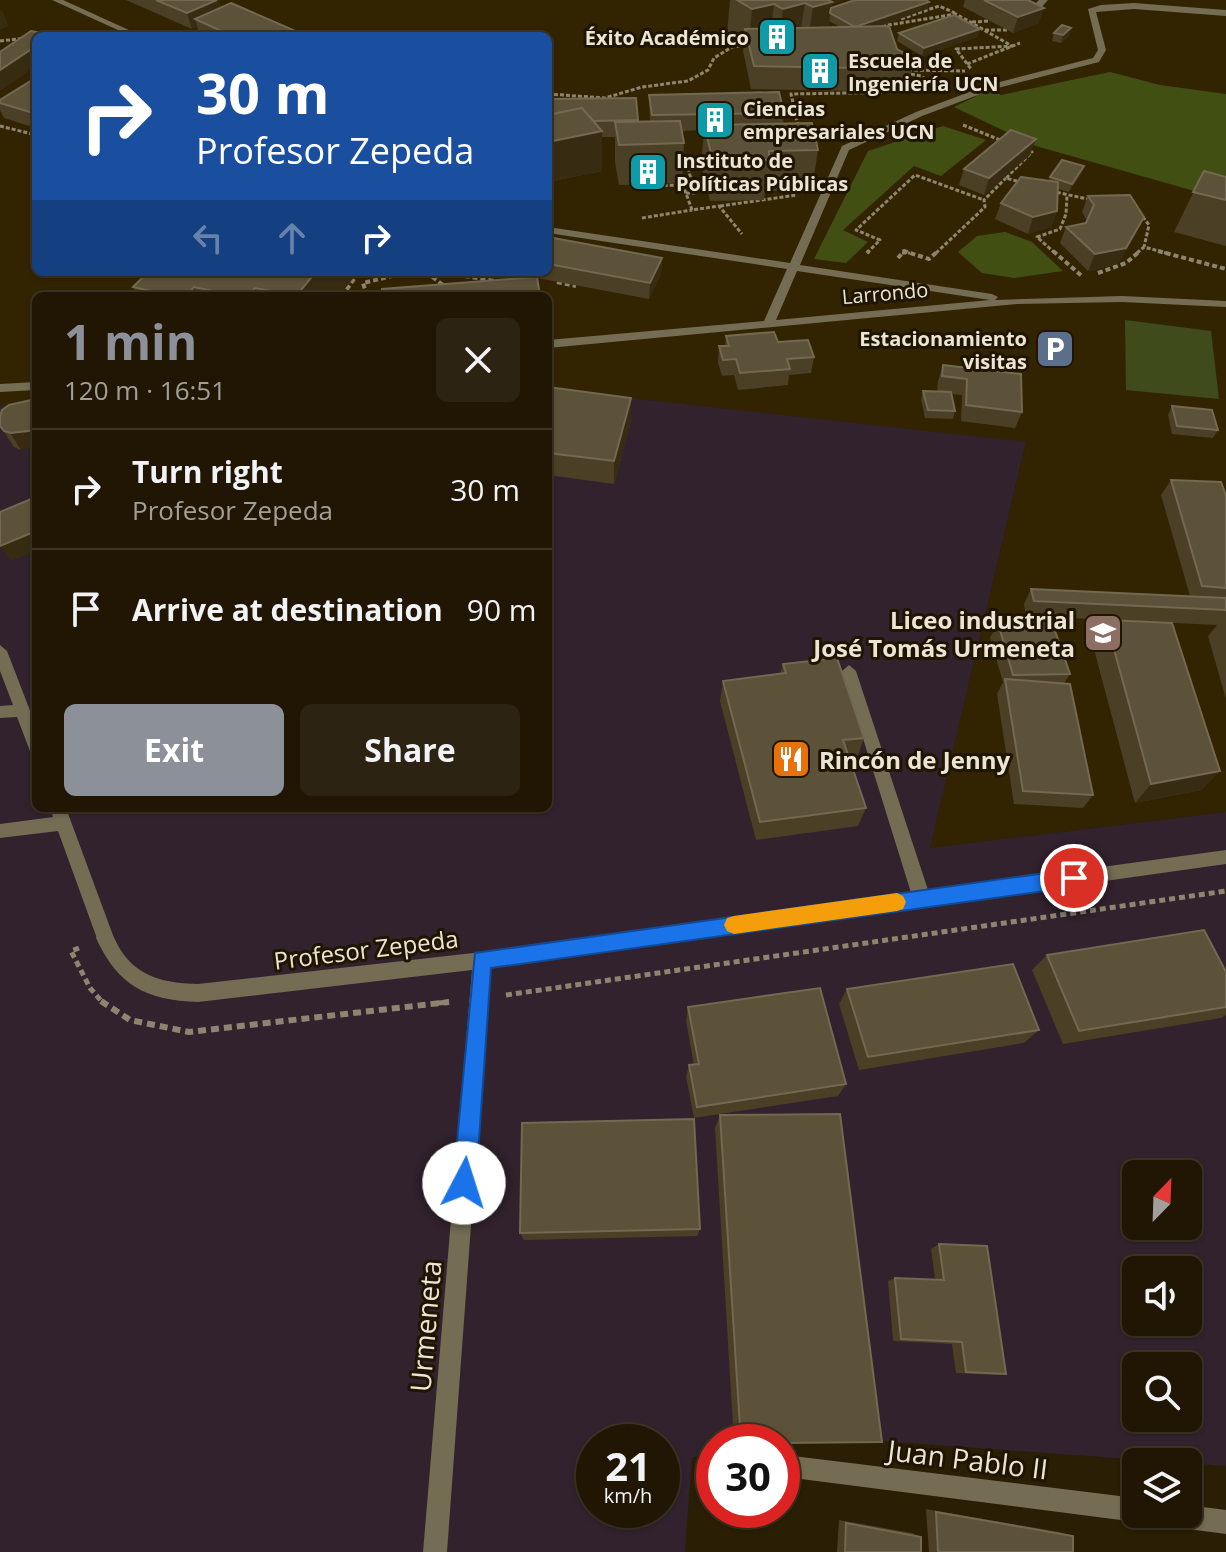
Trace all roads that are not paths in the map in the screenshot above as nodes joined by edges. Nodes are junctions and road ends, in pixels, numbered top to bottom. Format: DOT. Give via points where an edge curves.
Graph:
graph roads {
  1 [pos="56,0"];
  2 [pos="1044,0"];
  3 [pos="1087,0"];
  4 [pos="1105,3"];
  5 [pos="1034,10"];
  6 [pos="1226,13"];
  7 [pos="129,32"];
  8 [pos="552,231"];
  9 [pos="795,267"];
  10 [pos="1017,301"];
  11 [pos="1226,304"];
  12 [pos="769,323"];
  13 [pos="552,344"];
  14 [pos="32,386"];
  15 [pos="0,388"];
  16 [pos="0,651"];
  17 [pos="849,671"];
  18 [pos="23,710"];
  19 [pos="0,712"];
  20 [pos="32,735"];
  21 [pos="61,815"];
  22 [pos="0,831"];
  23 [pos="1226,857"];
  24 [pos="922,899"];
  25 [pos="482,960"];
  26 [pos="800,1468"];
  27 [pos="1122,1508"];
  28 [pos="1202,1519"];
  29 [pos="1226,1522"];
  30 [pos="435,1552"];
  1 -- 7 [label="street"];
  2 -- 5 [label="street"];
  3 -- 4 [label="street"];
  4 -- 6 [label="street"];
  4 -- 9 [label="street" via="1091,11 1100,57 1000,79 845,148"];
  8 -- 9 [label="street"];
  9 -- 10 [label="street"];
  9 -- 12 [label="street"];
  10 -- 11 [label="street, Larrondo"];
  10 -- 12 [label="street, Larrondo"];
  12 -- 13 [label="street, Larrondo"];
  14 -- 15 [label="street"];
  16 -- 18 [label="street"];
  17 -- 24 [label="street"];
  18 -- 19 [label="street"];
  18 -- 20 [label="street"];
  21 -- 22 [label="street"];
  21 -- 25 [label="street, Profesor Zepeda" via="111,954 132,978 152,988 198,993"];
  23 -- 24 [label="street, Profesor Zepeda"];
  24 -- 25 [label="street, Profesor Zepeda"];
  25 -- 30 [label="street, Urmeneta"];
  26 -- 27 [label="street, Juan Pablo II"];
  28 -- 29 [label="street"];
}
